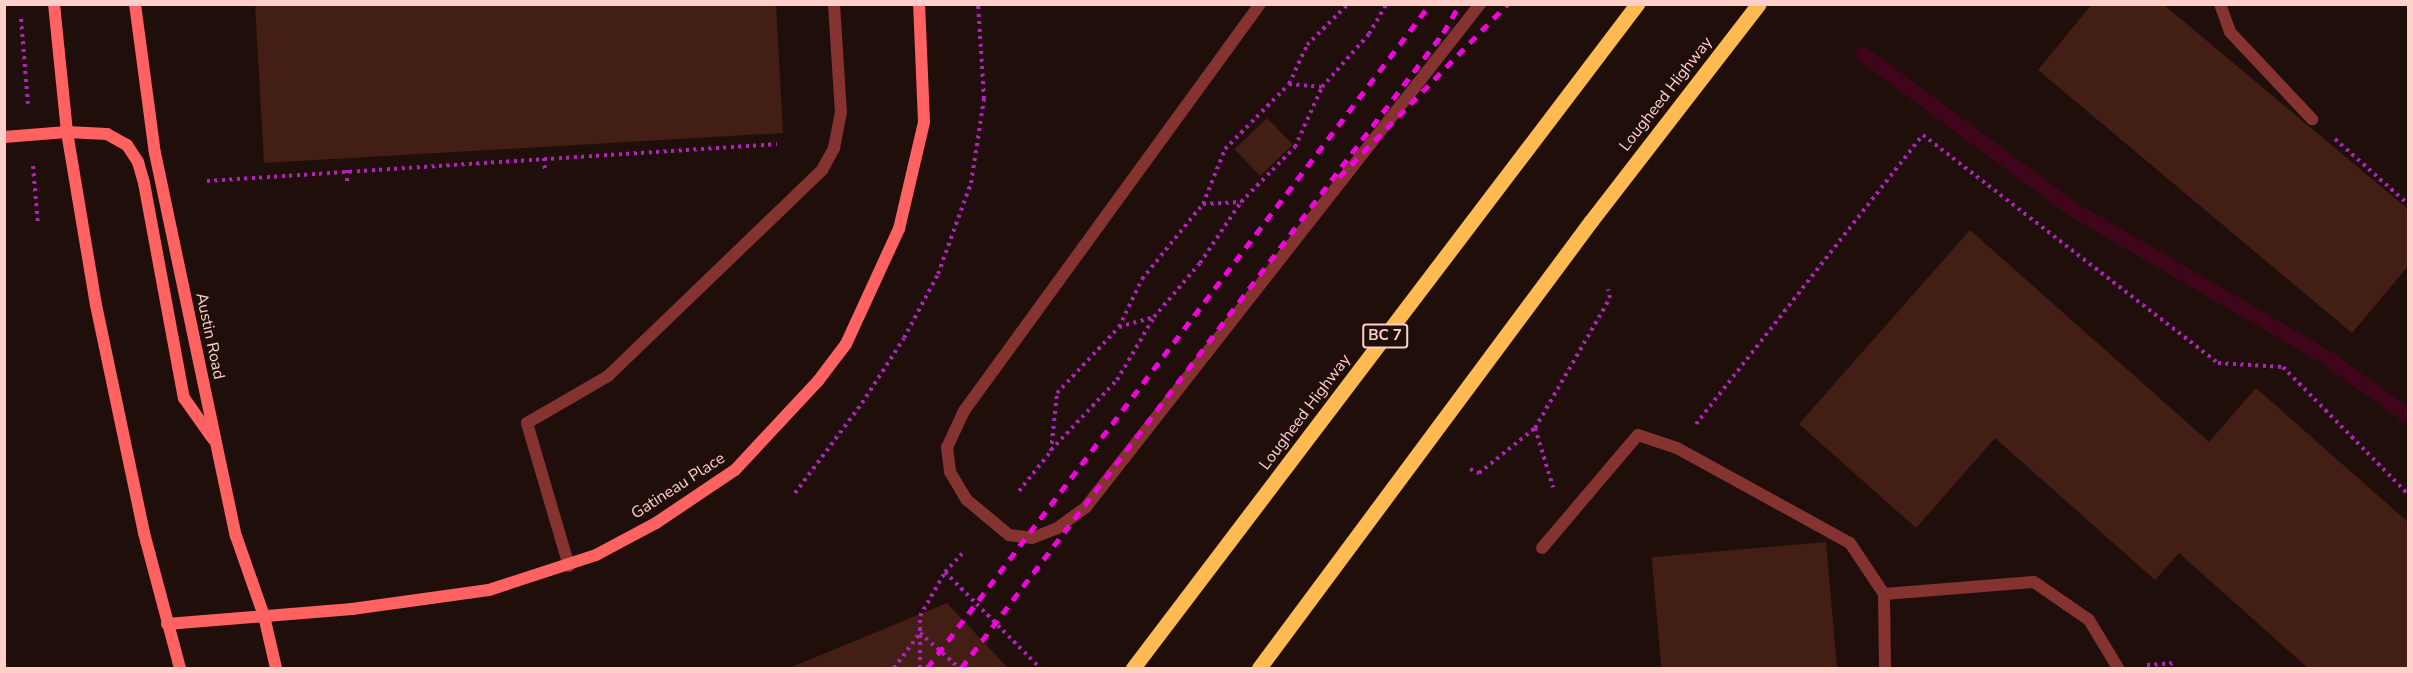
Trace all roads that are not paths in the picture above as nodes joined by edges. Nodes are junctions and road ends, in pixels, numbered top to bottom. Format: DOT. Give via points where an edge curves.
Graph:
graph roads {
  1 [pos="54,4"];
  2 [pos="135,4"];
  3 [pos="834,4"];
  4 [pos="919,4"];
  5 [pos="1260,4"];
  6 [pos="1480,4"];
  7 [pos="1637,4"];
  8 [pos="1759,4"];
  9 [pos="2220,4"];
  10 [pos="2312,119"];
  11 [pos="68,132"];
  12 [pos="4,137"];
  13 [pos="216,444"];
  14 [pos="1542,548"];
  15 [pos="569,566"];
  16 [pos="1884,594"];
  17 [pos="264,616"];
  18 [pos="167,624"];
  19 [pos="180,669"];
  20 [pos="276,669"];
  21 [pos="1133,669"];
  22 [pos="1259,669"];
  23 [pos="1885,669"];
  24 [pos="2118,669"];
  1 -- 11 [label="main road"];
  2 -- 13 [label="main road, Austin Road" via="155,153"];
  3 -- 15 [label="street" via="841,112 834,148 822,170 608,376 527,423"];
  4 -- 15 [label="main road, Gatineau Place" via="924,122 899,229 846,344 818,381 735,470 656,523"];
  5 -- 6 [label="street" via="964,411 947,447 950,472 968,501 1009,535 1032,538 1056,529 1086,507"];
  7 -- 21 [label="main road, Lougheed Highway / BC 7"];
  8 -- 22 [label="main road, Lougheed Highway" via="1590,221"];
  9 -- 10 [label="street" via="2230,32"];
  11 -- 12 [label="main road"];
  11 -- 13 [label="main road" via="107,134 127,145 138,162 184,398"];
  11 -- 18 [label="main road" via="96,305"];
  13 -- 17 [label="main road, Austin Road" via="236,536"];
  14 -- 16 [label="street" via="1638,435 1677,448 1850,543"];
  15 -- 17 [label="main road, Gatineau Place" via="489,590 352,609"];
  16 -- 23 [label="street"];
  16 -- 24 [label="street" via="2034,582 2090,620"];
  17 -- 18 [label="main road, Gatineau Place"];
  17 -- 20 [label="main road, Austin Road"];
  18 -- 19 [label="main road"];
}
